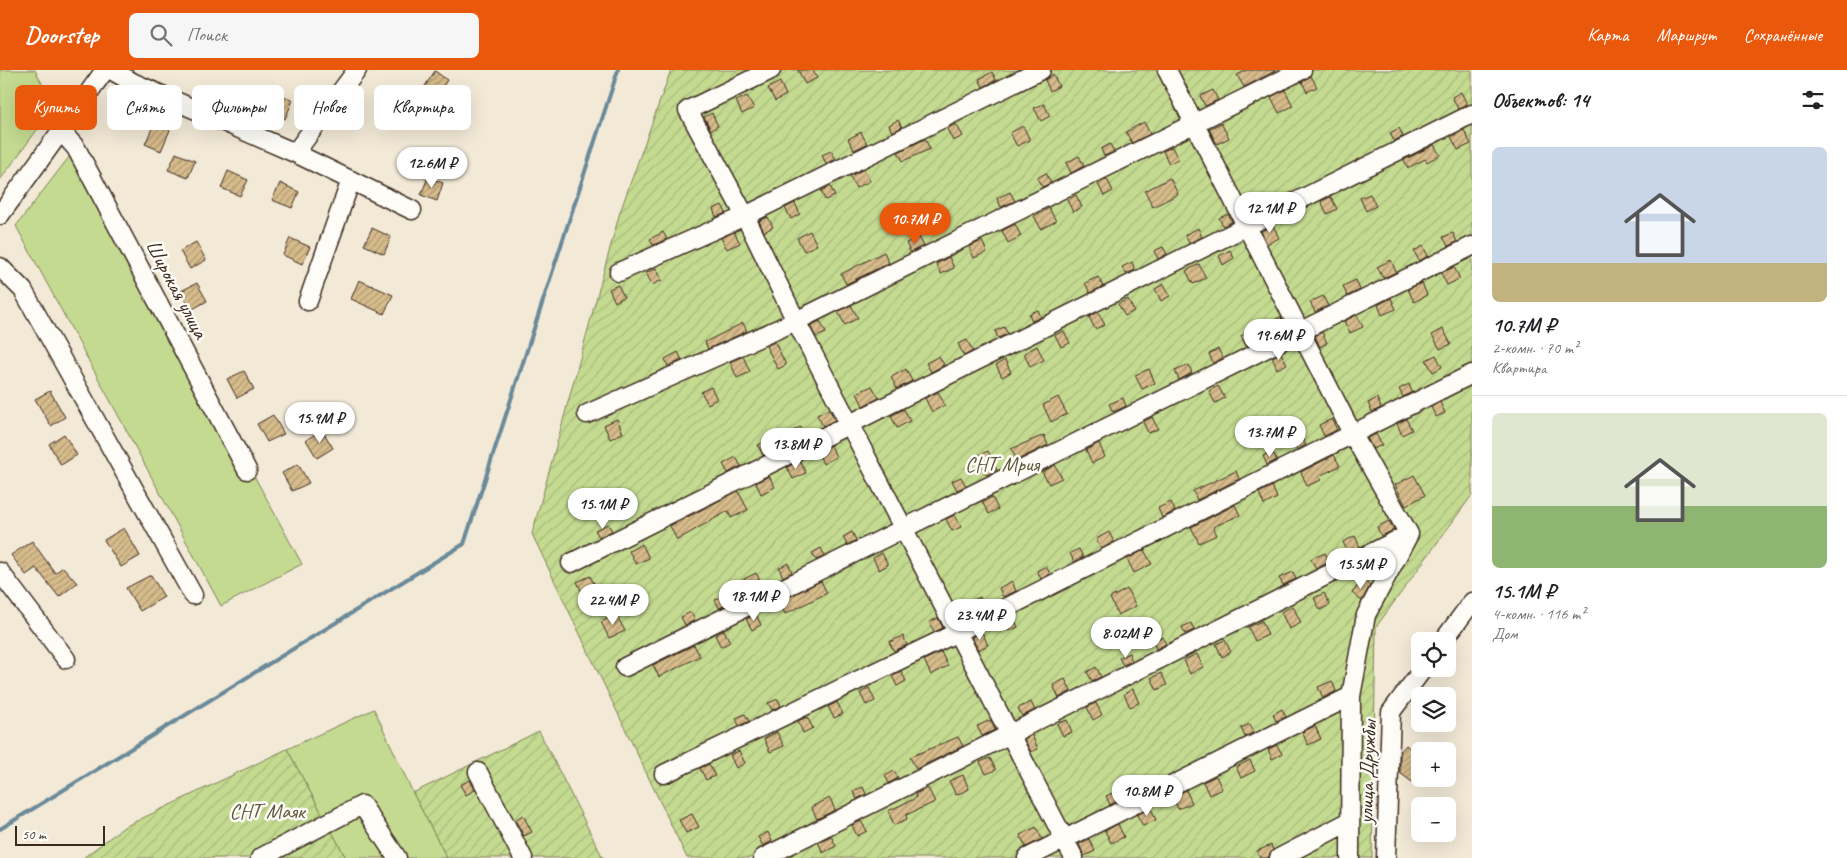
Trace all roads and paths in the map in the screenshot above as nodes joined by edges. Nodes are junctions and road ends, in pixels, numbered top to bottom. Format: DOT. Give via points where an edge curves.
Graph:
graph roads {
  1 [pos="105,70"];
  2 [pos="111,70"];
  3 [pos="357,70"];
  4 [pos="771,70"];
  5 [pos="1041,70"];
  6 [pos="1166,70"];
  7 [pos="1302,70"];
  8 [pos="139,76"];
  9 [pos="1472,114"];
  10 [pos="1194,124"];
  11 [pos="62,132"];
  12 [pos="295,152"];
  13 [pos="351,180"];
  14 [pos="412,210"];
  15 [pos="0,215"];
  16 [pos="745,216"];
  17 [pos="1247,227"];
  18 [pos="1472,246"];
  19 [pos="619,272"];
  20 [pos="2,273"];
  21 [pos="308,301"];
  22 [pos="796,321"];
  23 [pos="1301,333"];
  24 [pos="1472,374"];
  25 [pos="587,414"];
  26 [pos="852,425"];
  27 [pos="1353,435"];
  28 [pos="247,470"];
  29 [pos="905,529"];
  30 [pos="1409,534"];
  31 [pos="570,564"];
  32 [pos="0,572"];
  33 [pos="193,595"];
  34 [pos="1472,602"];
  35 [pos="958,632"];
  36 [pos="1450,632"];
  37 [pos="66,659"];
  38 [pos="625,667"];
  39 [pos="1417,677"];
  40 [pos="1351,696"];
  41 [pos="1010,734"];
  42 [pos="478,772"];
  43 [pos="664,774"];
  44 [pos="1350,820"];
  45 [pos="1065,840"];
  46 [pos="260,858"];
  47 [pos="397,858"];
  48 [pos="522,858"];
  49 [pos="763,858"];
  50 [pos="1027,858"];
  51 [pos="1074,858"];
  52 [pos="1280,858"];
  53 [pos="1350,858"];
  54 [pos="1386,858"];
  1 -- 11 [label="street"];
  2 -- 8 [label="street"];
  3 -- 12 [label="street"];
  4 -- 16 [label="street" via="688,110"];
  5 -- 16 [label="street"];
  6 -- 10 [label="street"];
  7 -- 10 [label="street"];
  8 -- 12 [label="street"];
  9 -- 17 [label="street"];
  10 -- 17 [label="street"];
  10 -- 22 [label="street"];
  11 -- 15 [label="street"];
  11 -- 28 [label="street, Широкая улица" via="76,148"];
  12 -- 13 [label="street"];
  13 -- 14 [label="street"];
  13 -- 21 [label="street"];
  16 -- 19 [label="street"];
  16 -- 22 [label="street"];
  17 -- 23 [label="street"];
  17 -- 26 [label="street"];
  18 -- 23 [label="street"];
  20 -- 33 [label="street" via="24,290"];
  22 -- 25 [label="street"];
  22 -- 26 [label="street"];
  23 -- 27 [label="street"];
  23 -- 29 [label="street"];
  24 -- 27 [label="street"];
  26 -- 29 [label="street"];
  26 -- 31 [label="street"];
  27 -- 30 [label="street"];
  27 -- 35 [label="street"];
  29 -- 35 [label="street"];
  29 -- 38 [label="street"];
  30 -- 40 [label="street" via="1366,616"];
  30 -- 41 [label="street"];
  32 -- 37 [label="street"];
  34 -- 36 [label="street"];
  35 -- 41 [label="street"];
  35 -- 43 [label="street"];
  39 -- 54 [label="street, улица Дружбы" via="1391,712"];
  40 -- 44 [label="street"];
  40 -- 45 [label="street"];
  41 -- 45 [label="street"];
  41 -- 49 [label="street"];
  42 -- 48 [label="street"];
  44 -- 52 [label="street"];
  44 -- 53 [label="street"];
  45 -- 50 [label="street"];
  45 -- 51 [label="street"];
  46 -- 47 [label="street" via="362,805"];
}
